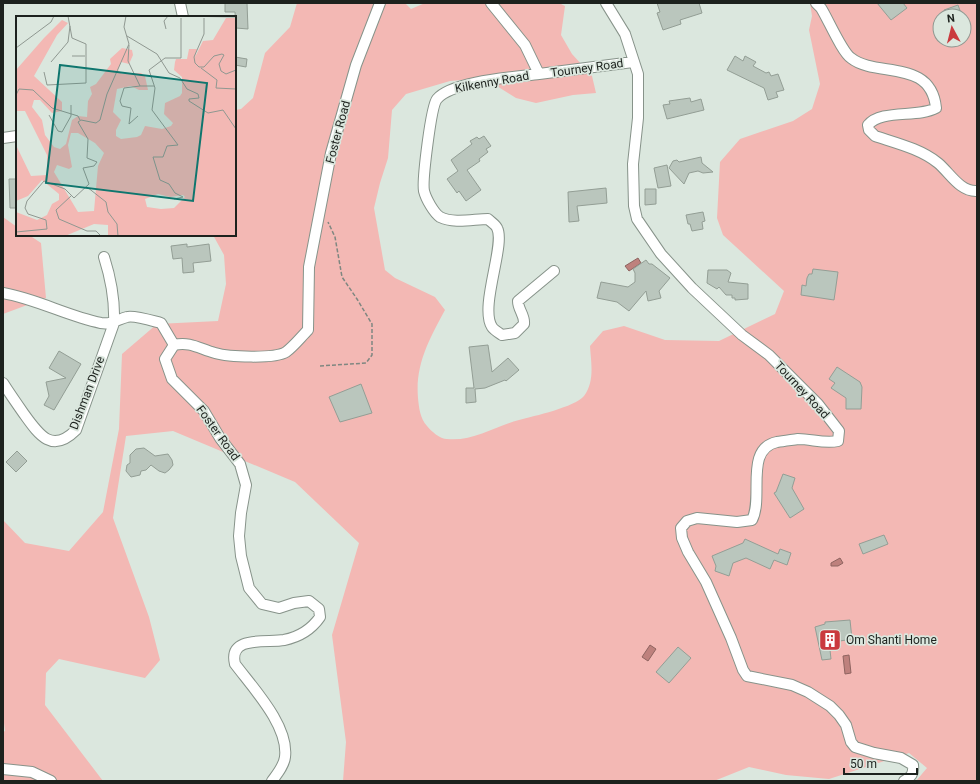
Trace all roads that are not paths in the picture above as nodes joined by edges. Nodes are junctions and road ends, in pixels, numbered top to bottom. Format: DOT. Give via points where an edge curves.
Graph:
graph roads {
  1 [pos="180,3"];
  2 [pos="380,3"];
  3 [pos="491,3"];
  4 [pos="606,3"];
  5 [pos="816,3"];
  6 [pos="183,16"];
  7 [pos="633,62"];
  8 [pos="539,74"];
  9 [pos="16,136"];
  10 [pos="3,138"];
  11 [pos="977,192"];
  12 [pos="104,256"];
  13 [pos="554,271"];
  14 [pos="3,293"];
  15 [pos="114,323"];
  16 [pos="174,345"];
  17 [pos="3,383"];
  18 [pos="3,769"];
  19 [pos="274,780"];
  20 [pos="51,781"];
  21 [pos="904,781"];
  1 -- 6 [label="street"];
  2 -- 16 [label="street, Foster Road" via="346,98 331,153 309,267 308,330 285,352 257,356 216,354 194,345"];
  3 -- 8 [label="street, Tourney Road" via="525,45"];
  4 -- 7 [label="street" via="625,34"];
  5 -- 11 [label="street" via="849,57 860,64 889,68 918,78 927,83 935,97 936,108 928,112 881,117 868,124 869,130 875,136 924,154 938,162 964,188"];
  7 -- 8 [label="street, Tourney Road"];
  7 -- 21 [label="street, Tourney Road" via="638,74 638,118 633,164 634,206 637,219 661,254 692,288 742,335 769,355 818,404 839,431 838,441 828,443 799,439 775,442 764,449 757,460 756,512 752,520 737,522 697,518 687,521 681,528 682,538 706,582 747,676 792,685 819,699 839,715 855,747 901,758 913,765 914,772"];
  8 -- 13 [label="street, Kilkenny Road" via="468,85 448,90 436,99 430,118 424,191 440,216 455,221 488,219 498,228 500,239 493,269 489,317 492,328 502,335 514,332 524,324 524,318 518,310 518,301"];
  9 -- 10 [label="street"];
  12 -- 15 [label="street, Dishman Drive" via="115,305"];
  14 -- 15 [label="street" via="22,296 103,324"];
  15 -- 16 [label="street" via="128,316 161,323"];
  15 -- 17 [label="street, Dishman Drive" via="76,430 68,438 58,442 41,436"];
  16 -- 19 [label="street, Foster Road" via="164,359 172,379 204,411 240,464 246,486 239,536 249,588 262,604 279,608 294,602 309,601 319,609 320,617 313,627 304,632 285,640 241,644 235,651 236,664 269,710 283,737 285,758"];
  18 -- 20 [label="street" via="32,772"];
}
